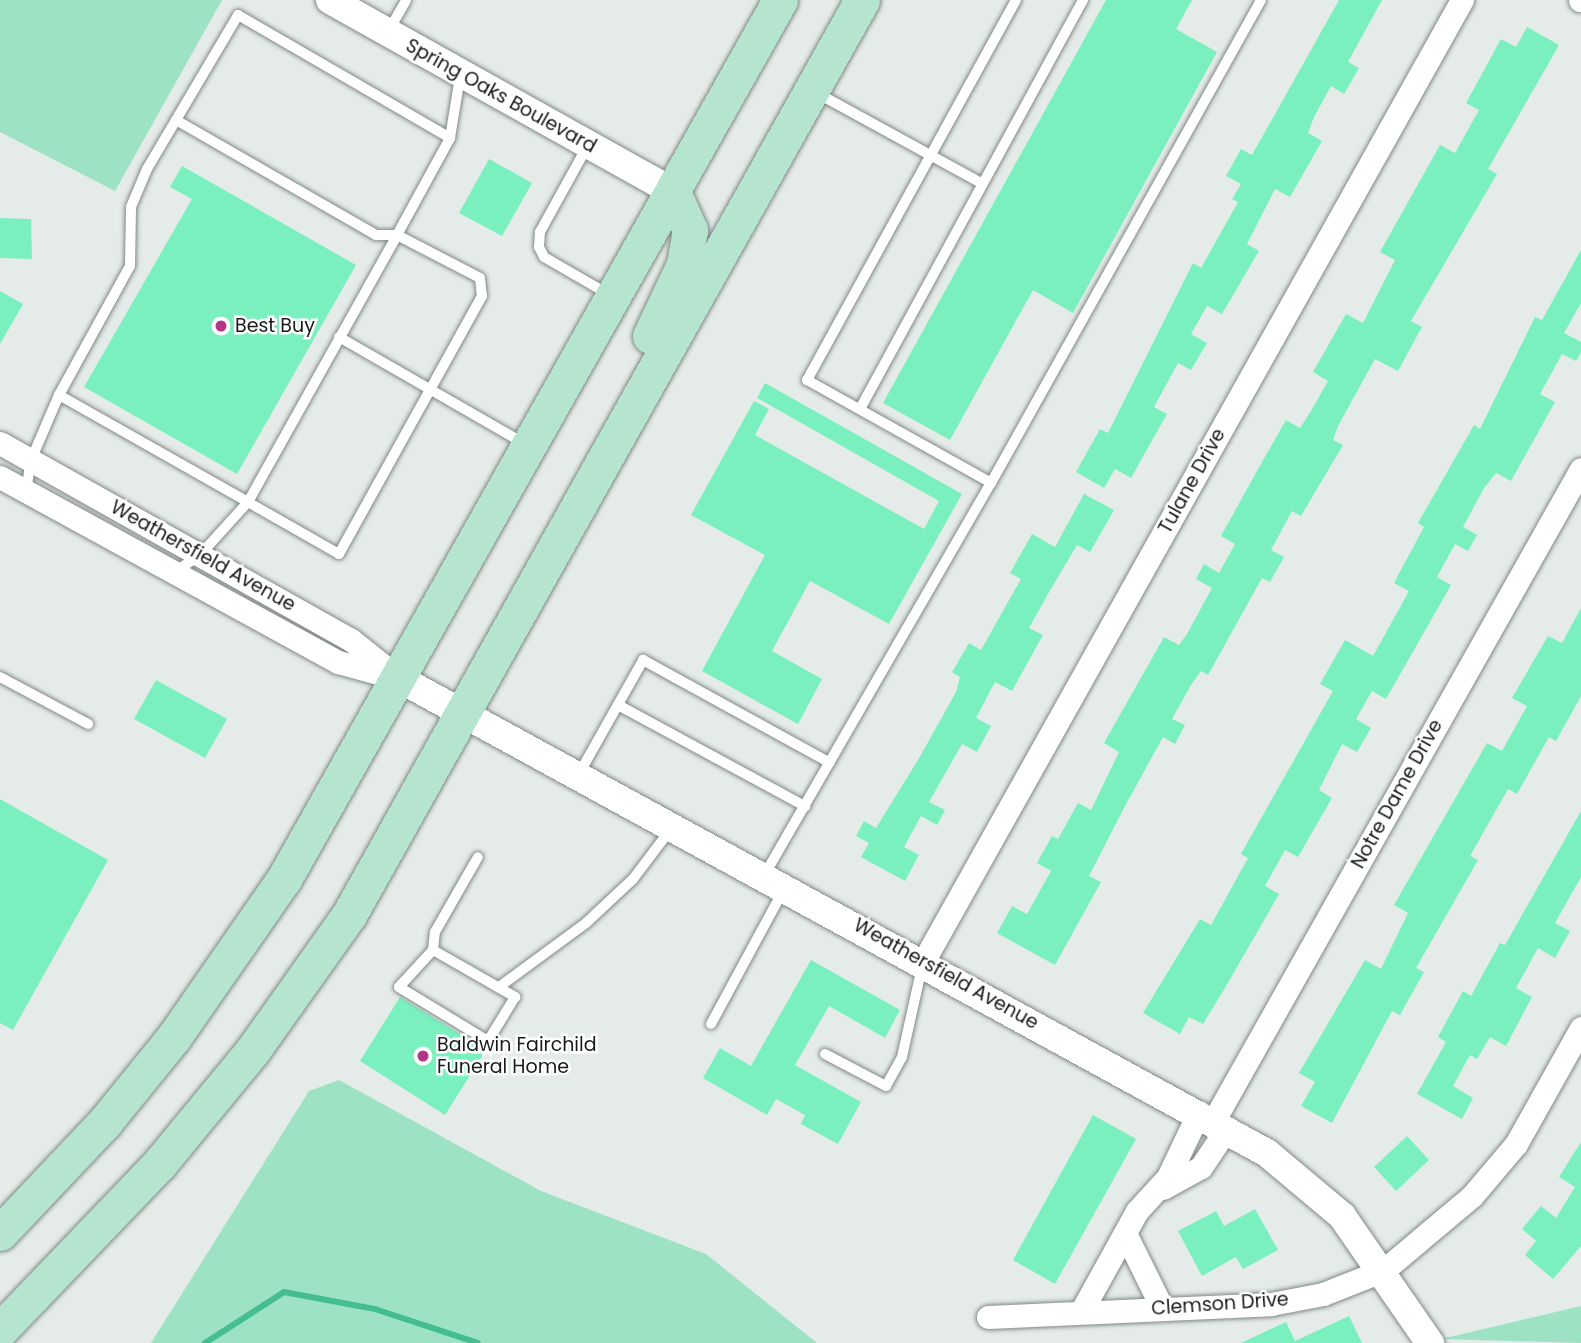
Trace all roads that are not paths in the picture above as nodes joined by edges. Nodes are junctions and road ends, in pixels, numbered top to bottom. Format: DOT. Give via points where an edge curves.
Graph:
graph roads {
  1 [pos="330,0"];
  2 [pos="406,0"];
  3 [pos="862,0"];
  4 [pos="1016,0"];
  5 [pos="1083,0"];
  6 [pos="1261,0"];
  7 [pos="1462,0"];
  8 [pos="774,2"];
  9 [pos="388,33"];
  10 [pos="460,73"];
  11 [pos="812,90"];
  12 [pos="176,120"];
  13 [pos="450,138"];
  14 [pos="588,145"];
  15 [pos="931,155"];
  16 [pos="983,184"];
  17 [pos="673,192"];
  18 [pos="397,234"];
  19 [pos="613,298"];
  20 [pos="339,337"];
  21 [pos="653,378"];
  22 [pos="431,390"];
  23 [pos="59,395"];
  24 [pos="860,410"];
  25 [pos="0,443"];
  26 [pos="530,447"];
  27 [pos="30,460"];
  28 [pos="1581,469"];
  29 [pos="0,477"];
  30 [pos="991,483"];
  31 [pos="26,491"];
  32 [pos="248,502"];
  33 [pos="200,555"];
  34 [pos="176,571"];
  35 [pos="0,677"];
  36 [pos="400,679"];
  37 [pos="618,705"];
  38 [pos="467,710"];
  39 [pos="88,724"];
  40 [pos="830,763"];
  41 [pos="580,772"];
  42 [pos="805,806"];
  43 [pos="675,824"];
  44 [pos="478,858"];
  45 [pos="776,880"];
  46 [pos="433,950"];
  47 [pos="923,961"];
  48 [pos="499,987"];
  49 [pos="711,1024"];
  50 [pos="1581,1028"];
  51 [pos="825,1054"];
  52 [pos="1213,1120"];
  53 [pos="1160,1189"];
  54 [pos="4,1232"];
  55 [pos="1125,1233"];
  56 [pos="1384,1270"];
  57 [pos="1162,1308"];
  58 [pos="1081,1312"];
  59 [pos="988,1317"];
  60 [pos="0,1330"];
  61 [pos="1430,1343"];
  1 -- 9 [label="street, Spring Oaks Boulevard"];
  2 -- 9 [label="lane"];
  3 -- 11 [label="main road"];
  4 -- 15 [label="lane"];
  5 -- 16 [label="lane"];
  6 -- 30 [label="lane"];
  7 -- 47 [label="street, Tulane Drive"];
  8 -- 17 [label="main road"];
  9 -- 10 [label="street, Spring Oaks Boulevard"];
  10 -- 13 [label="lane"];
  10 -- 14 [label="street, Spring Oaks Boulevard"];
  11 -- 15 [label="lane"];
  11 -- 21 [label="main road"];
  12 -- 13 [label="lane" via="233,19 243,15"];
  12 -- 18 [label="lane" via="376,235"];
  12 -- 23 [label="lane" via="131,207 130,266"];
  13 -- 18 [label="lane"];
  14 -- 17 [label="street, Spring Oaks Boulevard"];
  14 -- 19 [label="lane" via="540,232 539,247 544,257"];
  15 -- 16 [label="lane"];
  15 -- 24 [label="lane" via="807,380"];
  16 -- 24 [label="lane"];
  17 -- 19 [label="main road"];
  17 -- 21 [label="main road" via="690,230 684,264 649,338"];
  18 -- 20 [label="lane"];
  18 -- 22 [label="lane" via="485,286"];
  19 -- 26 [label="main road"];
  20 -- 22 [label="lane"];
  20 -- 32 [label="lane"];
  21 -- 38 [label="main road"];
  22 -- 26 [label="lane"];
  22 -- 32 [label="lane" via="340,554"];
  23 -- 27 [label="lane"];
  23 -- 32 [label="lane"];
  24 -- 30 [label="lane"];
  25 -- 27 [label="street, Weathersfield Avenue"];
  26 -- 36 [label="main road"];
  27 -- 31 [label="lane"];
  27 -- 33 [label="street, Weathersfield Avenue"];
  28 -- 52 [label="street, Notre Dame Drive"];
  29 -- 31 [label="street, Weathersfield Avenue"];
  30 -- 40 [label="lane"];
  31 -- 34 [label="street, Weathersfield Avenue"];
  32 -- 33 [label="lane"];
  33 -- 34 [label="lane"];
  33 -- 36 [label="street, Weathersfield Avenue" via="351,640"];
  34 -- 36 [label="street, Weathersfield Avenue" via="338,662"];
  35 -- 39 [label="lane"];
  36 -- 38 [label="street, Weathersfield Avenue"];
  36 -- 54 [label="main road" via="284,879 199,1005 105,1122"];
  37 -- 40 [label="lane" via="643,660"];
  37 -- 41 [label="lane"];
  37 -- 42 [label="lane"];
  38 -- 41 [label="street, Weathersfield Avenue"];
  38 -- 60 [label="main road" via="349,915 253,1050 160,1163"];
  40 -- 42 [label="lane"];
  41 -- 43 [label="street, Weathersfield Avenue"];
  42 -- 45 [label="lane"];
  43 -- 45 [label="street, Weathersfield Avenue"];
  43 -- 48 [label="lane" via="633,879"];
  44 -- 46 [label="lane" via="435,932"];
  45 -- 47 [label="street, Weathersfield Avenue"];
  45 -- 49 [label="lane"];
  46 -- 48 [label="lane"];
  46 -- 48 [label="lane" via="398,987 488,1041 515,997"];
  47 -- 51 [label="lane" via="902,1057 886,1086"];
  47 -- 52 [label="street, Weathersfield Avenue"];
  50 -- 56 [label="street, Clemson Drive" via="1516,1144 1472,1196"];
  52 -- 53 [label="street, Notre Dame Drive"];
  52 -- 53 [label="street, Notre Dame Drive" via="1201,1167"];
  52 -- 56 [label="street, Weathersfield Avenue" via="1304,1180 1342,1216"];
  53 -- 55 [label="street, Notre Dame Drive"];
  55 -- 57 [label="street"];
  55 -- 58 [label="street, Notre Dame Drive"];
  56 -- 57 [label="street, Clemson Drive" via="1323,1294 1271,1304"];
  56 -- 61 [label="street, Weathersfield Avenue"];
  57 -- 58 [label="street, Clemson Drive"];
  58 -- 59 [label="street, Clemson Drive"];
}
